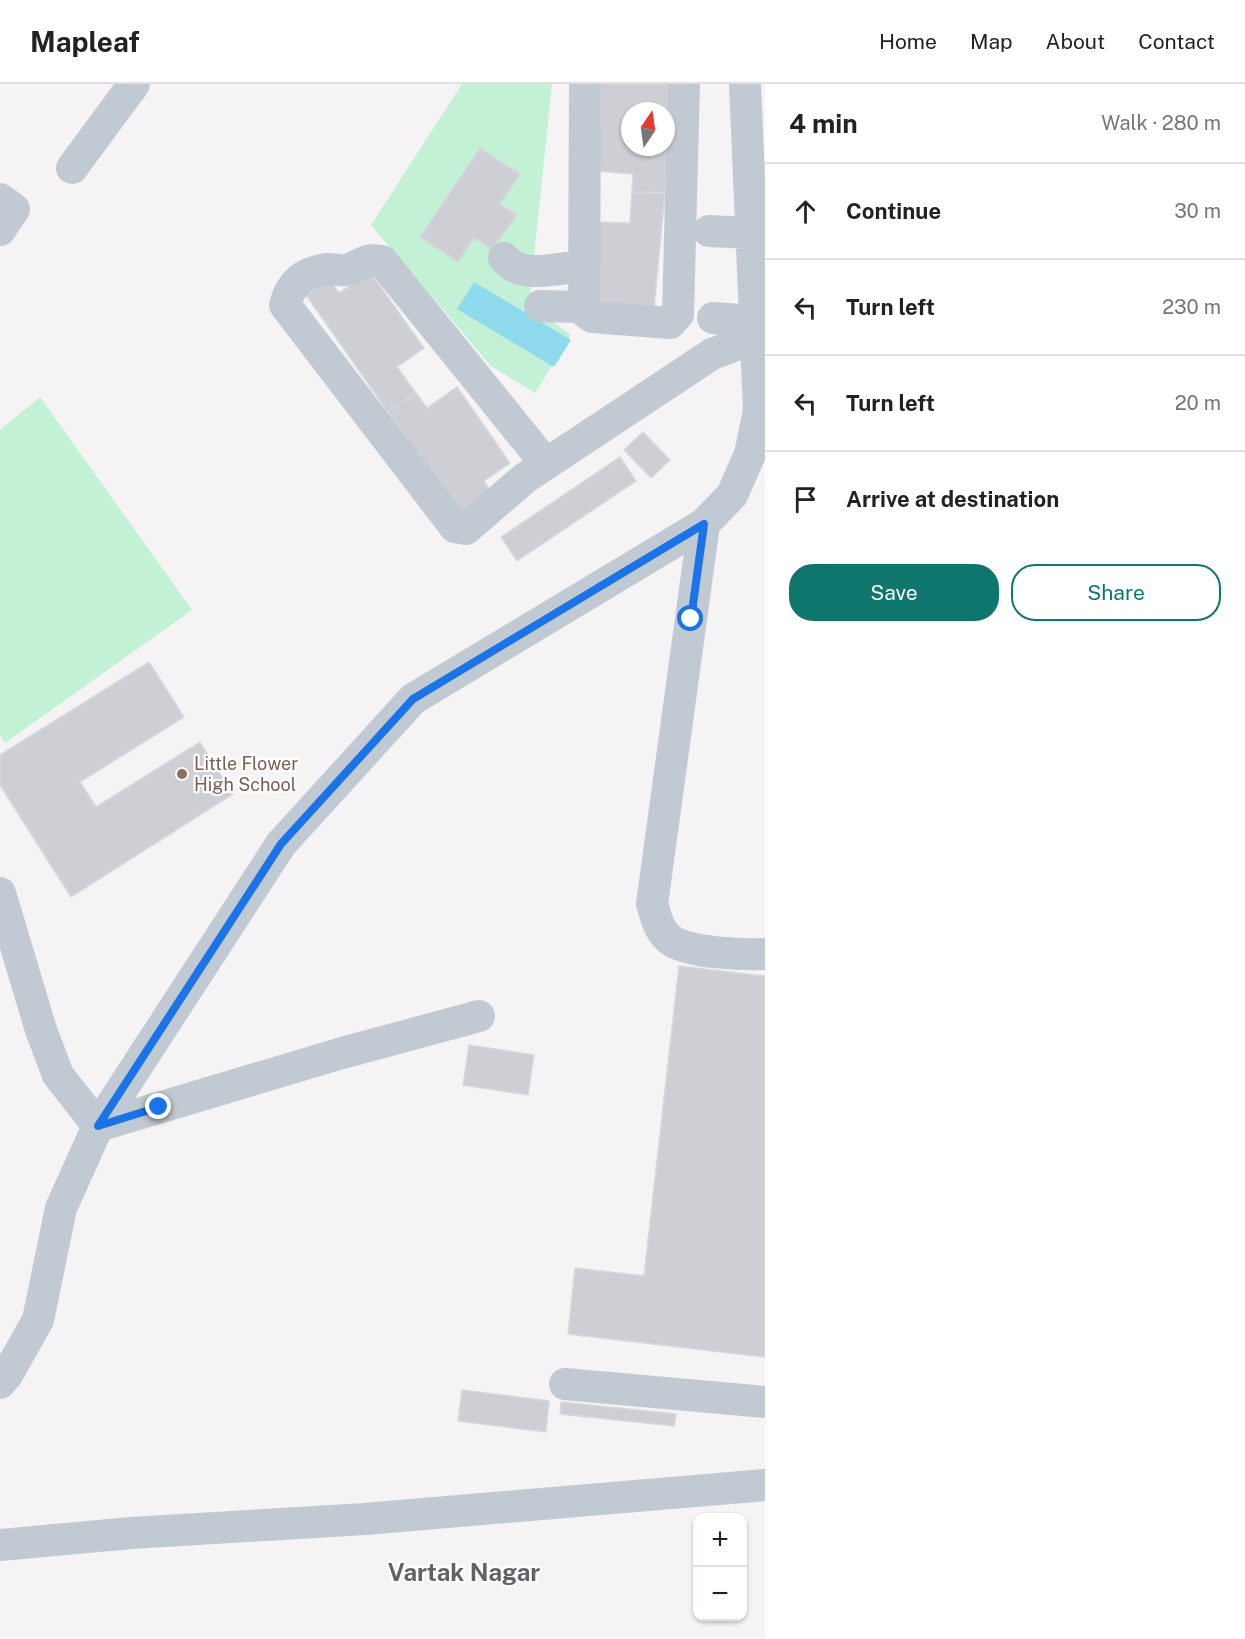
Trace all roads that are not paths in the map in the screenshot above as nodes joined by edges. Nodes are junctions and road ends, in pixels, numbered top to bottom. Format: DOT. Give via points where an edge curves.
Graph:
graph roads {
  1 [pos="134,84"];
  2 [pos="684,84"];
  3 [pos="745,84"];
  4 [pos="585,92"];
  5 [pos="72,168"];
  6 [pos="0,199"];
  7 [pos="0,230"];
  8 [pos="710,231"];
  9 [pos="752,233"];
  10 [pos="575,257"];
  11 [pos="504,258"];
  12 [pos="540,306"];
  13 [pos="584,307"];
  14 [pos="713,318"];
  15 [pos="759,340"];
  16 [pos="546,464"];
  17 [pos="704,524"];
  18 [pos="0,893"];
  19 [pos="765,954"];
  20 [pos="479,1016"];
  21 [pos="98,1126"];
  22 [pos="0,1383"];
  23 [pos="565,1384"];
  24 [pos="765,1402"];
  25 [pos="765,1485"];
  26 [pos="0,1545"];
  1 -- 5 [label="street"];
  2 -- 13 [label="street" via="678,314 670,324 592,317"];
  3 -- 9 [label="street"];
  4 -- 10 [label="street"];
  6 -- 7 [label="street" via="14,209"];
  8 -- 9 [label="street"];
  9 -- 15 [label="street"];
  10 -- 11 [label="street" via="541,271 515,267"];
  10 -- 13 [label="street"];
  12 -- 13 [label="street"];
  14 -- 15 [label="street"];
  15 -- 16 [label="street" via="712,354"];
  15 -- 17 [label="street" via="759,411 750,454 732,495"];
  16 -- 16 [label="street" via="466,529 455,526 285,305 289,290 309,272 345,270 369,259 382,261"];
  17 -- 19 [label="street" via="652,904 660,927 671,941 741,955"];
  17 -- 21 [label="street" via="413,699 281,844"];
  18 -- 21 [label="street" via="58,1075"];
  20 -- 21 [label="street"];
  21 -- 22 [label="street" via="61,1208 38,1320"];
  23 -- 24 [label="street"];
  25 -- 26 [label="street"];
}
